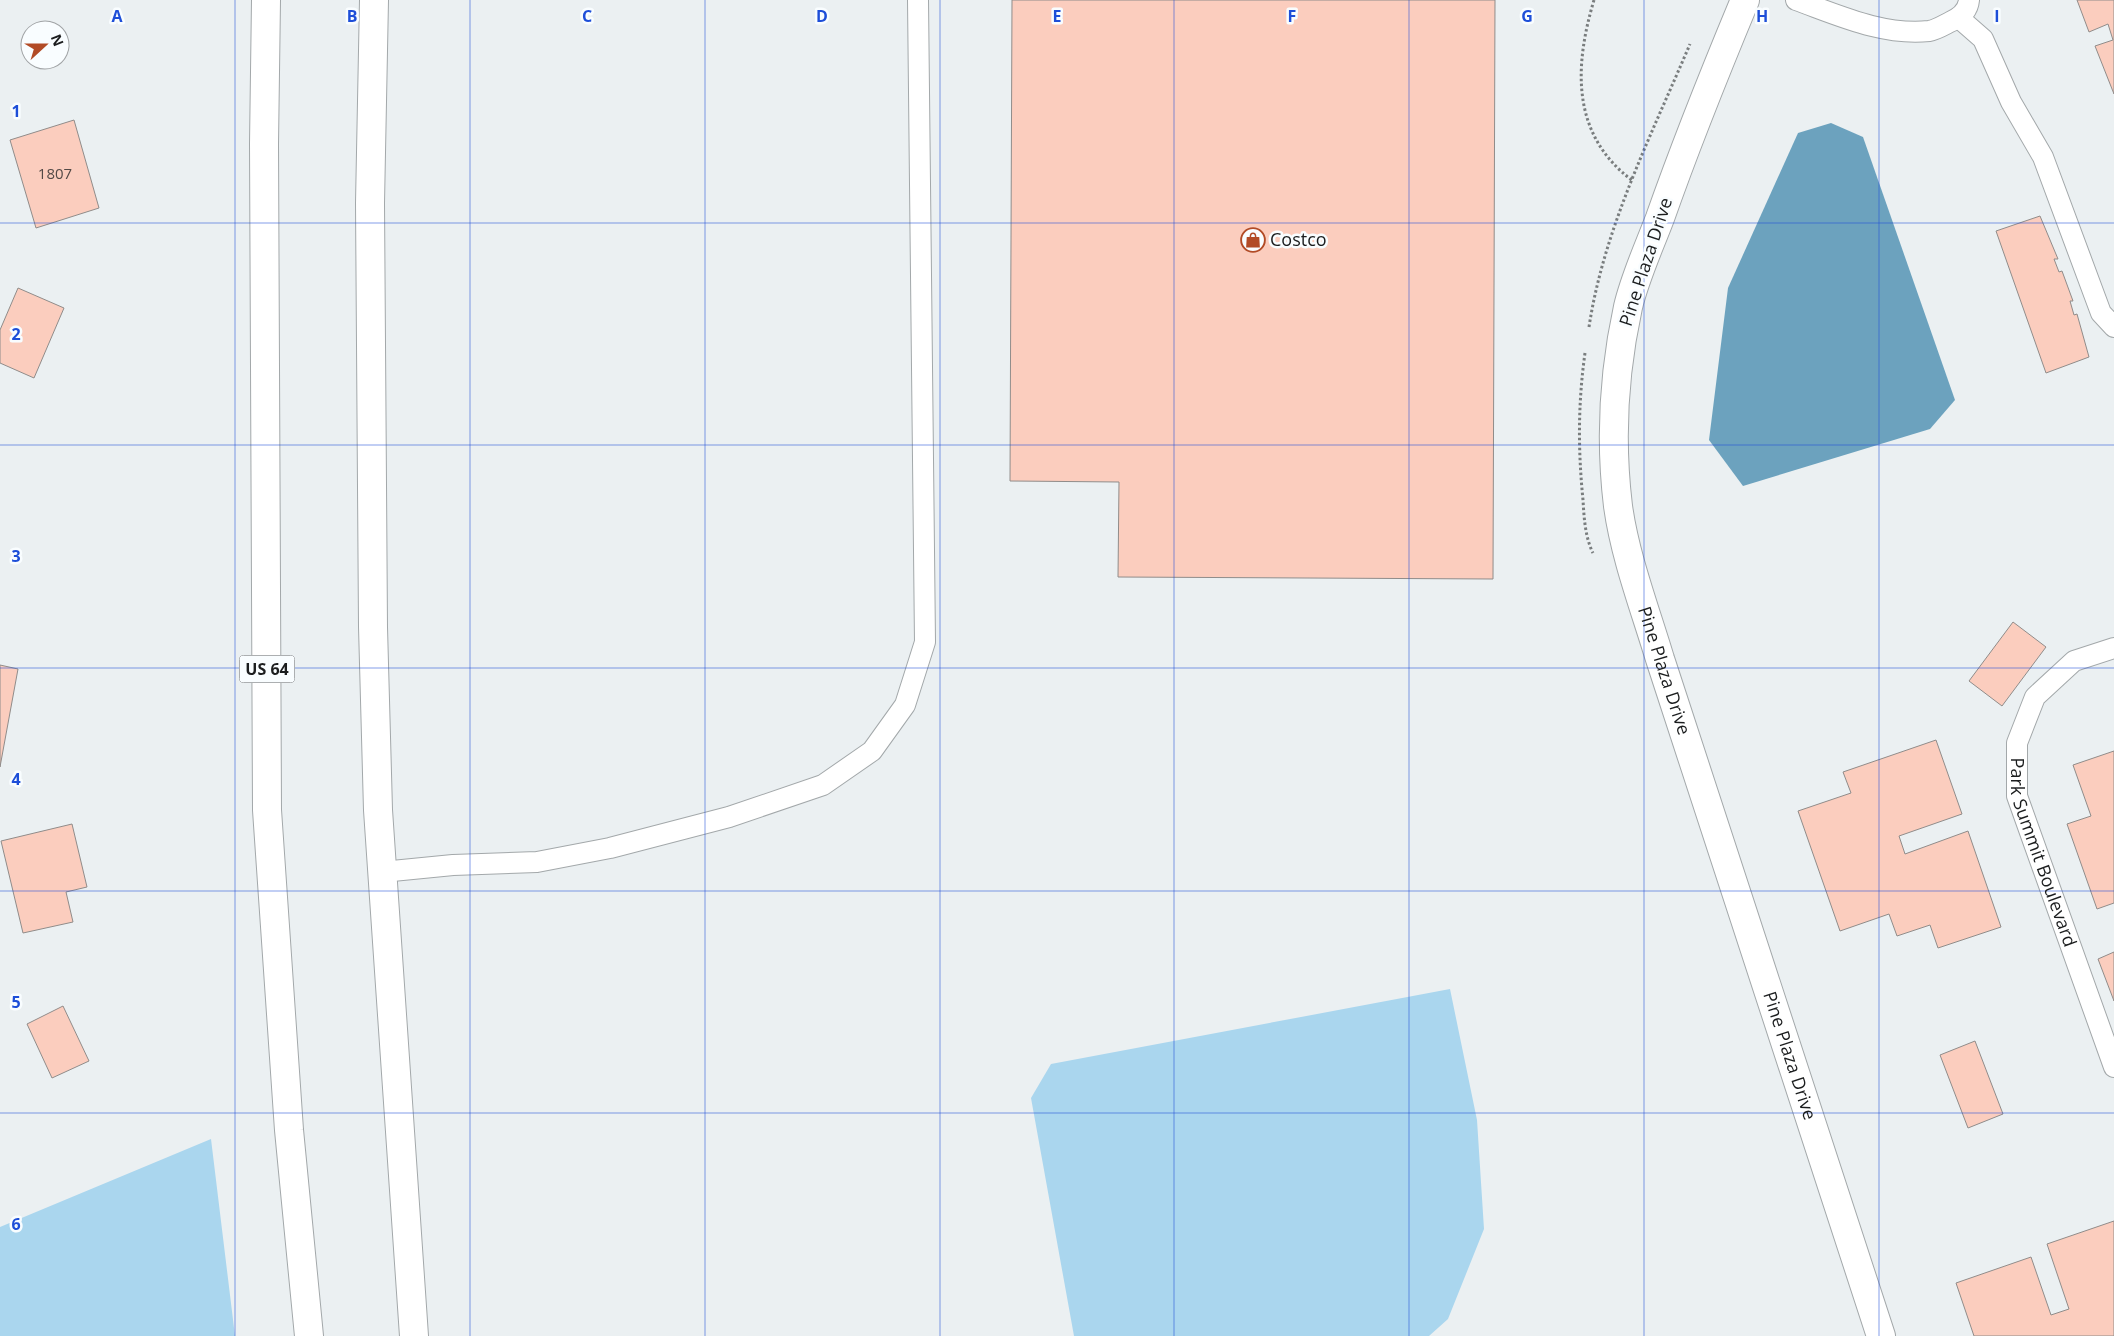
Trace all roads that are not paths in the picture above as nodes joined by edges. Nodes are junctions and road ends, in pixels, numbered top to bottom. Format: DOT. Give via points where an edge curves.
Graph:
graph roads {
  1 [pos="266,0"];
  2 [pos="374,0"];
  3 [pos="918,0"];
  4 [pos="1745,0"];
  5 [pos="1796,0"];
  6 [pos="1969,0"];
  7 [pos="1959,18"];
  8 [pos="2114,327"];
  9 [pos="2114,648"];
  10 [pos="382,872"];
  11 [pos="2114,1067"];
  12 [pos="309,1336"];
  13 [pos="414,1336"];
  14 [pos="1881,1336"];
  1 -- 12 [label="main road, US 64" via="267,810 289,1130"];
  2 -- 10 [label="main road" via="370,203 373,627"];
  3 -- 10 [label="lane" via="925,642 905,706 872,750 823,785 729,817 610,848 537,862"];
  4 -- 14 [label="main road, Pine Plaza Drive" via="1702,104 1628,304 1615,396 1618,506 1660,658"];
  5 -- 7 [label="lane" via="1866,25 1905,31 1931,31"];
  6 -- 7 [label="lane"];
  7 -- 8 [label="lane" via="1983,39 2011,102 2043,157 2101,313"];
  9 -- 11 [label="lane, Park Summit Boulevard" via="2074,661 2035,697 2017,743 2017,796"];
  10 -- 13 [label="main road"];
}
